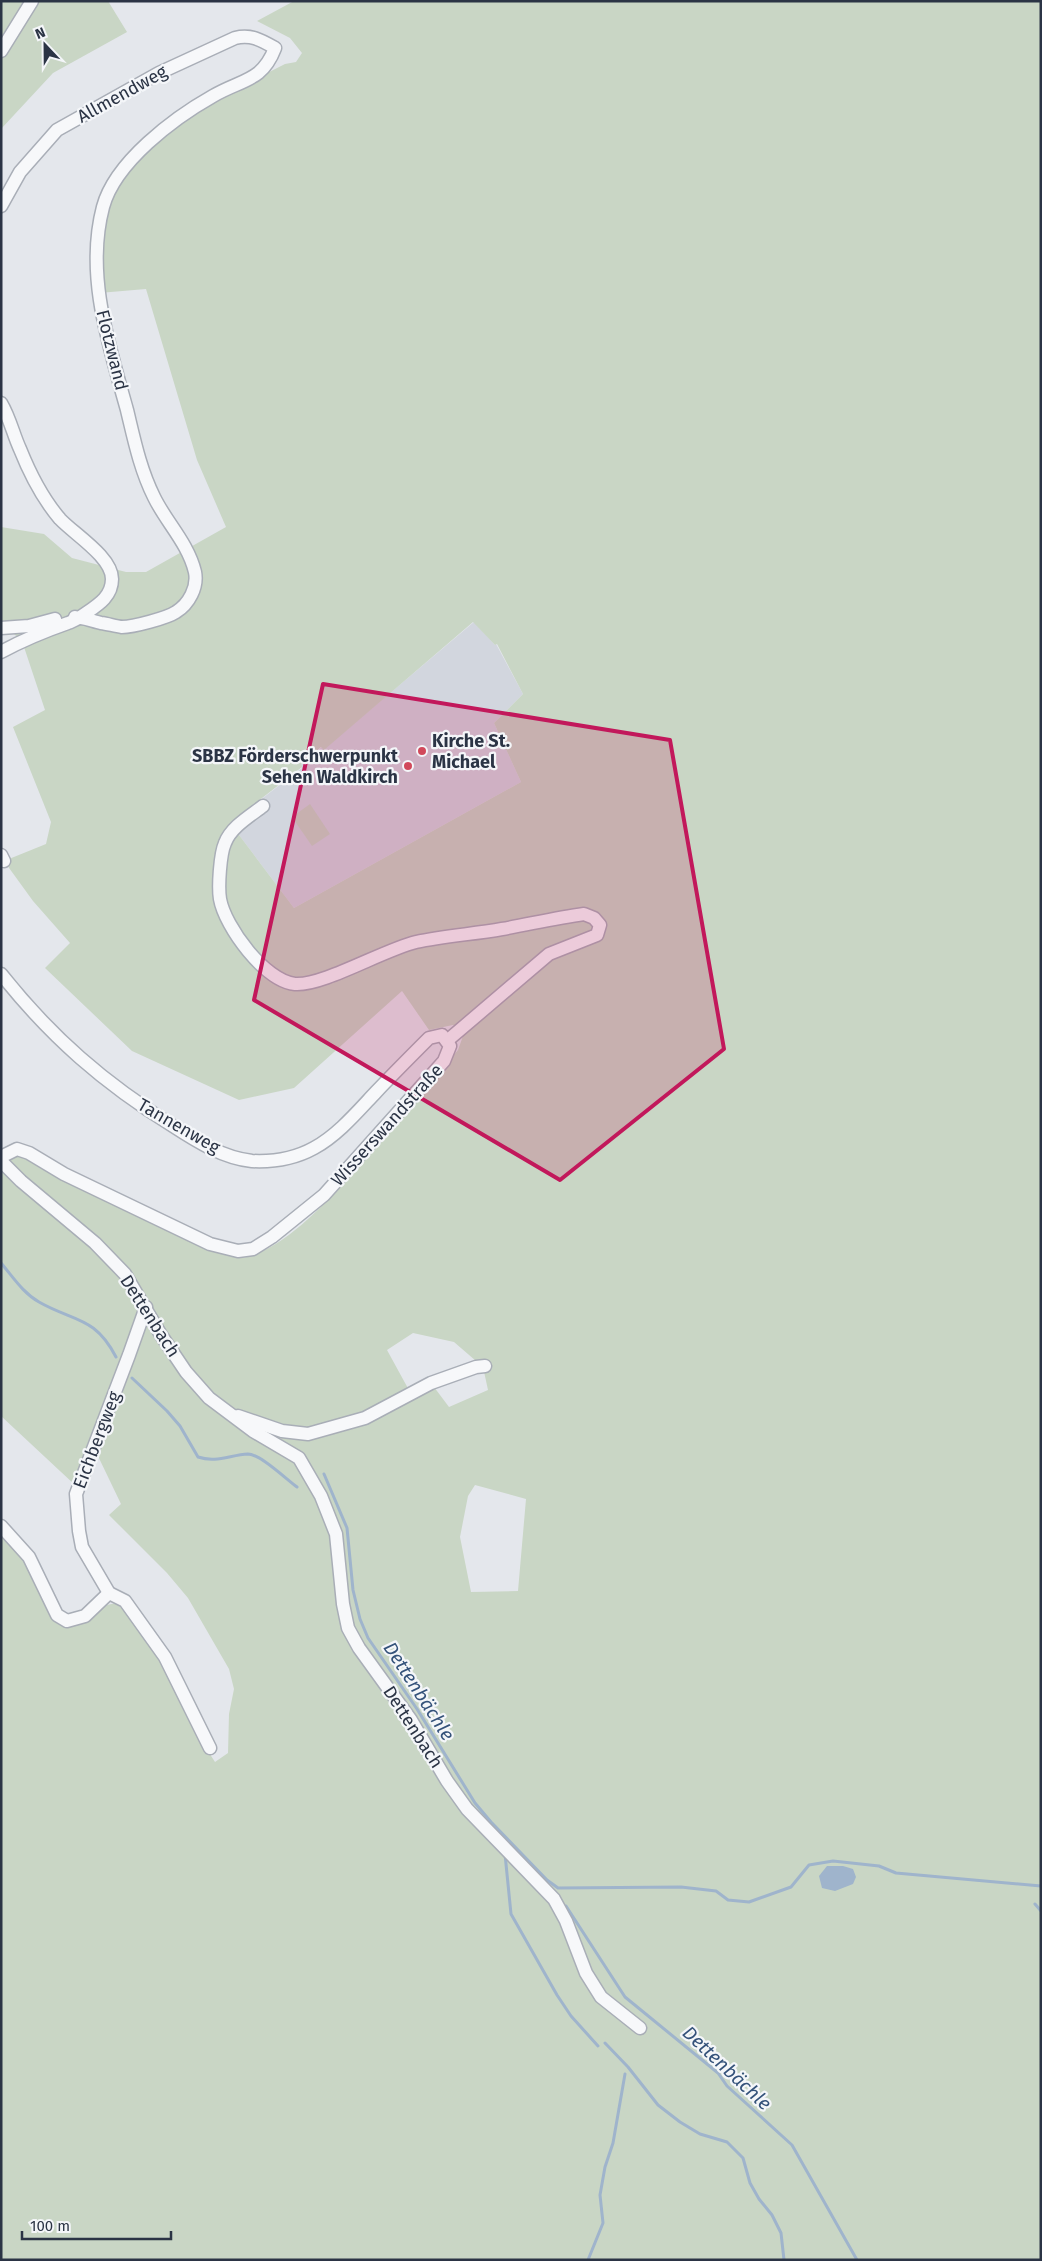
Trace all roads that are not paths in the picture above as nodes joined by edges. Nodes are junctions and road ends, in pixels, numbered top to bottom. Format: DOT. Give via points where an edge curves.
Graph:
graph roads {
  1 [pos="32,1"];
  2 [pos="275,48"];
  3 [pos="1,51"];
  4 [pos="1,206"];
  5 [pos="1,403"];
  6 [pos="79,618"];
  7 [pos="1,628"];
  8 [pos="1,652"];
  9 [pos="263,806"];
  10 [pos="1,974"];
  11 [pos="448,1040"];
  12 [pos="1,1157"];
  13 [pos="1,1161"];
  14 [pos="146,1306"];
  15 [pos="485,1366"];
  16 [pos="228,1413"];
  17 [pos="1,1526"];
  18 [pos="109,1593"];
  19 [pos="210,1748"];
  20 [pos="640,2028"];
  1 -- 3 [label="street"];
  2 -- 4 [label="street, Allmendweg" via="255,37 234,38 103,103 57,130 20,172"];
  2 -- 6 [label="street, Flotzwand" via="264,70 195,107 140,151 122,172 104,204 96,263 105,324 142,468 154,497 189,554 195,574 192,597 176,613 124,627"];
  5 -- 6 [label="street" via="35,484 59,517 98,553 112,577 111,588 104,600"];
  6 -- 7 [label="street" via="68,616 29,626"];
  6 -- 8 [label="street"];
  9 -- 11 [label="street, Wisserswandstraße" via="241,822 225,842 220,899 236,934 261,966 293,984 310,983 416,942 584,914 600,925 598,935 549,954"];
  10 -- 11 [label="street, Tannenweg" via="40,1021 87,1066 203,1145 251,1161 295,1156 315,1148 354,1114 429,1038 442,1035"];
  11 -- 12 [label="street, Wisserswandstraße" via="450,1046 444,1062 330,1189 253,1249 238,1251 210,1244 64,1174 29,1153 17,1149"];
  13 -- 14 [label="street, Dettenbach" via="95,1243 125,1274"];
  14 -- 16 [label="street, Dettenbach" via="186,1372 209,1398"];
  14 -- 18 [label="street, Eichbergweg" via="76,1494 82,1547"];
  15 -- 16 [label="street, Dettenbach" via="430,1383 365,1418 308,1434 282,1431"];
  16 -- 20 [label="street, Dettenbach" via="299,1458 321,1496 336,1534 348,1628 359,1648 412,1720 467,1809 554,1899 586,1973 601,1997"];
  17 -- 18 [label="street" via="29,1557 57,1615 66,1621 85,1616"];
  18 -- 19 [label="street, Eichbergweg" via="125,1601 165,1657"];
}
